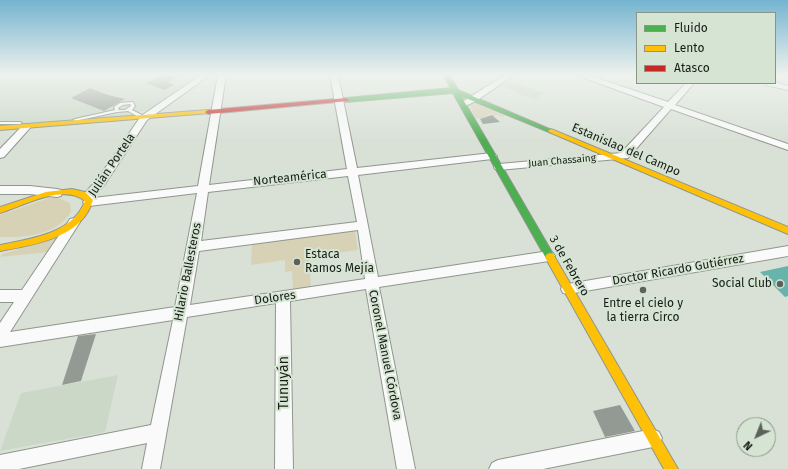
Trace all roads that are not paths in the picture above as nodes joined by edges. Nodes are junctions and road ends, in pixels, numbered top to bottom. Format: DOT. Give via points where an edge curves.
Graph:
graph roads {
  1 [pos="174,97"];
  2 [pos="218,97"];
  3 [pos="338,97"];
  4 [pos="372,97"];
  5 [pos="458,97"];
  6 [pos="468,97"];
  7 [pos="476,97"];
  8 [pos="642,97"];
  9 [pos="676,97"];
  10 [pos="473,99"];
  11 [pos="338,100"];
  12 [pos="462,104"];
  13 [pos="668,106"];
  14 [pos="128,110"];
  15 [pos="117,111"];
  16 [pos="216,112"];
  17 [pos="144,118"];
  18 [pos="0,123"];
  19 [pos="26,127"];
  20 [pos="0,128"];
  21 [pos="788,147"];
  22 [pos="0,155"];
  23 [pos="492,156"];
  24 [pos="611,157"];
  25 [pos="499,167"];
  26 [pos="351,172"];
  27 [pos="203,188"];
  28 [pos="0,190"];
  29 [pos="57,193"];
  30 [pos="88,199"];
  31 [pos="0,209"];
  32 [pos="75,221"];
  33 [pos="363,225"];
  34 [pos="788,231"];
  35 [pos="0,240"];
  36 [pos="30,242"];
  37 [pos="193,247"];
  38 [pos="0,248"];
  39 [pos="788,251"];
  40 [pos="549,256"];
  41 [pos="372,284"];
  42 [pos="568,289"];
  43 [pos="0,296"];
  44 [pos="26,296"];
  45 [pos="283,297"];
  46 [pos="180,312"];
  47 [pos="0,335"];
  48 [pos="0,340"];
  49 [pos="158,432"];
  50 [pos="653,438"];
  51 [pos="0,464"];
  52 [pos="151,469"];
  53 [pos="284,469"];
  54 [pos="406,469"];
  55 [pos="498,469"];
  56 [pos="671,469"];
  1 -- 17 [label="street, Julián Portela"];
  2 -- 16 [label="street, Hilario Ballesteros"];
  3 -- 11 [label="street, Coronel Manuel Córdova"];
  4 -- 11 [label="street"];
  5 -- 12 [label="street, 3 de Febrero"];
  6 -- 10 [label="street, Estanislao del Campo"];
  7 -- 10 [label="street"];
  8 -- 13 [label="street"];
  9 -- 13 [label="street, Juan Chassaing"];
  10 -- 12 [label="street"];
  10 -- 24 [label="street, Estanislao del Campo"];
  11 -- 16 [label="street"];
  11 -- 26 [label="street, Coronel Manuel Córdova"];
  12 -- 23 [label="street, 3 de Febrero"];
  13 -- 21 [label="street"];
  13 -- 24 [label="street, Juan Chassaing" via="624,156"];
  14 -- 15 [label="lane"];
  14 -- 15 [label="lane" via="133,106 131,103 118,106"];
  14 -- 17 [label="lane"];
  15 -- 18 [label="lane" via="74,120"];
  16 -- 17 [label="street"];
  16 -- 27 [label="street, Hilario Ballesteros"];
  17 -- 19 [label="street"];
  17 -- 30 [label="street, Julián Portela"];
  19 -- 20 [label="street"];
  19 -- 22 [label="street"];
  23 -- 25 [label="street, 3 de Febrero"];
  23 -- 26 [label="street, Norteamérica"];
  24 -- 25 [label="street, Juan Chassaing"];
  24 -- 34 [label="street, Estanislao del Campo"];
  25 -- 40 [label="street, 3 de Febrero"];
  26 -- 27 [label="street, Norteamérica"];
  26 -- 33 [label="street, Coronel Manuel Córdova"];
  27 -- 30 [label="street, Norteamérica"];
  27 -- 37 [label="street, Hilario Ballesteros"];
  28 -- 29 [label="street, Norteamérica"];
  29 -- 30 [label="street, Norteamérica" via="79,194"];
  29 -- 31 [label="street" via="31,198"];
  30 -- 32 [label="street, Julián Portela" via="82,214"];
  32 -- 36 [label="street"];
  32 -- 44 [label="street, Julián Portela"];
  33 -- 37 [label="street"];
  33 -- 41 [label="street, Coronel Manuel Córdova"];
  35 -- 36 [label="street"];
  36 -- 38 [label="street"];
  37 -- 46 [label="street, Hilario Ballesteros"];
  39 -- 42 [label="street, Doctor Ricardo Gutiérrez"];
  40 -- 41 [label="street, Dolores"];
  40 -- 42 [label="street, 3 de Febrero"];
  41 -- 45 [label="street, Dolores"];
  41 -- 54 [label="street, Coronel Manuel Córdova"];
  42 -- 50 [label="street, 3 de Febrero"];
  43 -- 44 [label="street"];
  44 -- 47 [label="street, Julián Portela"];
  45 -- 46 [label="street, Dolores"];
  45 -- 53 [label="street, Tunuyán"];
  46 -- 48 [label="street, Dolores"];
  46 -- 49 [label="street, Hilario Ballesteros"];
  49 -- 51 [label="street"];
  49 -- 52 [label="street, Hilario Ballesteros"];
  50 -- 55 [label="street"];
  50 -- 56 [label="street, 3 de Febrero"];
}
